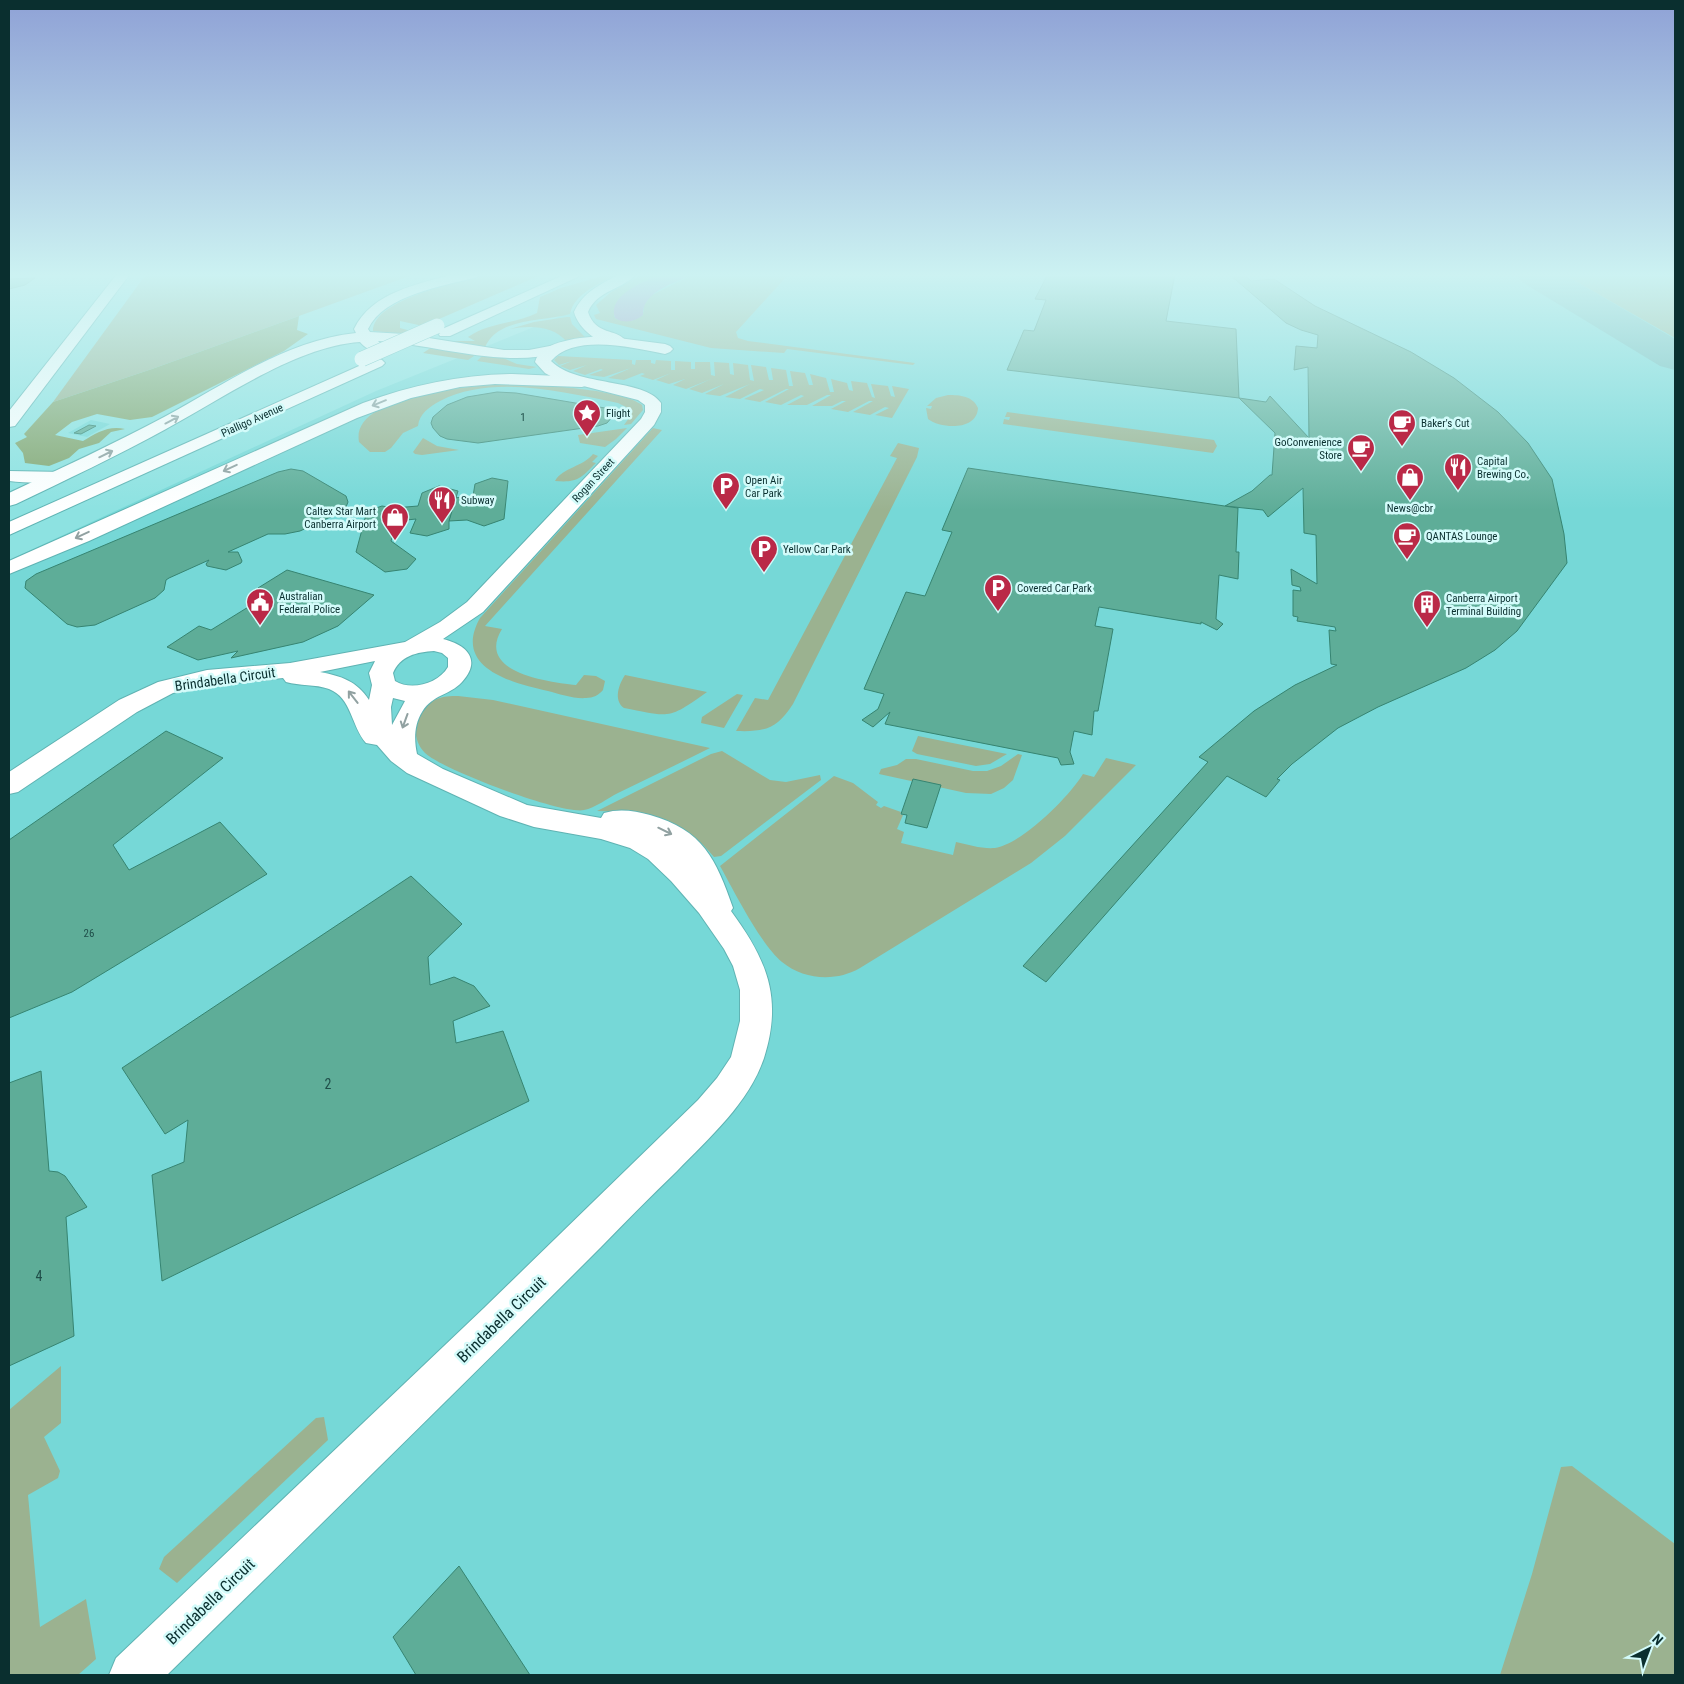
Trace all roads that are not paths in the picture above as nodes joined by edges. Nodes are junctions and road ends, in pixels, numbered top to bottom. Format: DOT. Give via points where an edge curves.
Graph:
graph roads {
  1 [pos="63,353"];
  2 [pos="298,353"];
  3 [pos="301,353"];
  4 [pos="388,353"];
  5 [pos="396,353"];
  6 [pos="487,353"];
  7 [pos="541,353"];
  8 [pos="551,353"];
  9 [pos="294,355"];
  10 [pos="409,356"];
  11 [pos="369,361"];
  12 [pos="467,365"];
  13 [pos="582,382"];
  14 [pos="9,422"];
  15 [pos="9,476"];
  16 [pos="60,476"];
  17 [pos="9,500"];
  18 [pos="9,516"];
  19 [pos="9,529"];
  20 [pos="9,568"];
  21 [pos="475,607"];
  22 [pos="412,647"];
  23 [pos="459,656"];
  24 [pos="290,670"];
  25 [pos="258,673"];
  26 [pos="382,683"];
  27 [pos="428,691"];
  28 [pos="405,758"];
  29 [pos="9,785"];
  30 [pos="133,1675"];
  1 -- 14 [label="main road"];
  2 -- 9 [label="main road"];
  3 -- 9 [label="main road"];
  4 -- 11 [label="main road, Pialligo Avenue"];
  5 -- 10 [label="main road"];
  6 -- 7 [label="main road"];
  8 -- 13 [label="main road" via="544,358 546,366"];
  16 -- 9 [label="main road, one-way"];
  11 -- 18 [label="main road, Pialligo Avenue"];
  11 -- 19 [label="main road, Pialligo Avenue"];
  12 -- 13 [label="main road"];
  13 -- 20 [label="main road, one-way" via="491,379 444,384 397,396"];
  13 -- 21 [label="main road, Rogan Street" via="648,399 654,408 648,421"];
  15 -- 16 [label="main road"];
  16 -- 17 [label="main road"];
  21 -- 22 [label="main road, Rogan Street"];
  21 -- 23 [label="main road, Rogan Street"];
  22 -- 23 [label="main road" via="445,646"];
  22 -- 24 [label="main road, Brindabella Circuit"];
  22 -- 26 [label="main road" via="385,663"];
  23 -- 27 [label="main road" via="460,664 454,676"];
  24 -- 25 [label="main road, Brindabella Circuit"];
  24 -- 26 [label="main road" via="355,672 371,675"];
  28 -- 25 [label="main road, one-way" via="369,731 356,697 344,688 326,681"];
  25 -- 29 [label="main road, Brindabella Circuit" via="193,680 152,693"];
  26 -- 27 [label="main road" via="401,693"];
  26 -- 28 [label="main road, Brindabella Circuit" via="378,707 382,734"];
  27 -- 28 [label="main road, one-way" via="412,707 402,728"];
  28 -- 30 [label="main road, Brindabella Circuit" via="432,775 522,814 613,832 654,849 720,916 745,958 756,989 755,1027 746,1062 725,1096 498,1322"];
}
